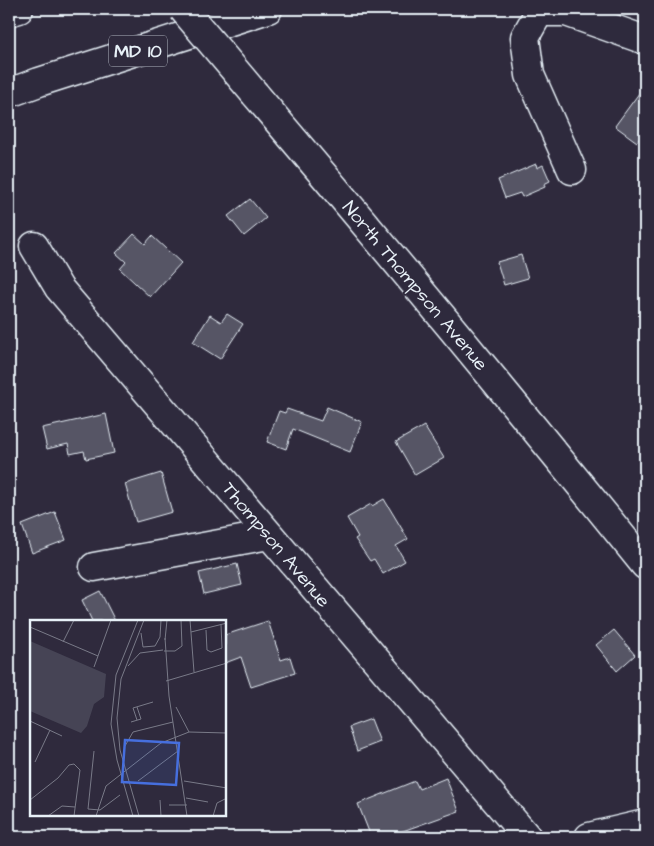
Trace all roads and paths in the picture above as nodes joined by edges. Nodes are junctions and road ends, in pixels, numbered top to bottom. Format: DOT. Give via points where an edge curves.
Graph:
graph roads {
  1 [pos="19,9"];
  2 [pos="183,9"];
  3 [pos="268,9"];
  4 [pos="9,12"];
  5 [pos="645,40"];
  6 [pos="9,93"];
  7 [pos="572,170"];
  8 [pos="34,246"];
  9 [pos="269,535"];
  10 [pos="645,565"];
  11 [pos="94,567"];
  12 [pos="645,824"];
  13 [pos="527,837"];
  14 [pos="589,837"];
  1 -- 4 [label="main road"];
  2 -- 10 [label="main road, North Thompson Avenue, bridge" via="331,183"];
  3 -- 6 [label="main road, MD 10"];
  5 -- 7 [label="main road" via="566,12 540,12 525,37 530,75"];
  8 -- 9 [label="main road, Thompson Avenue" via="59,288"];
  9 -- 11 [label="main road"];
  9 -- 13 [label="main road, Thompson Avenue"];
  12 -- 14 [label="main road"];
}
